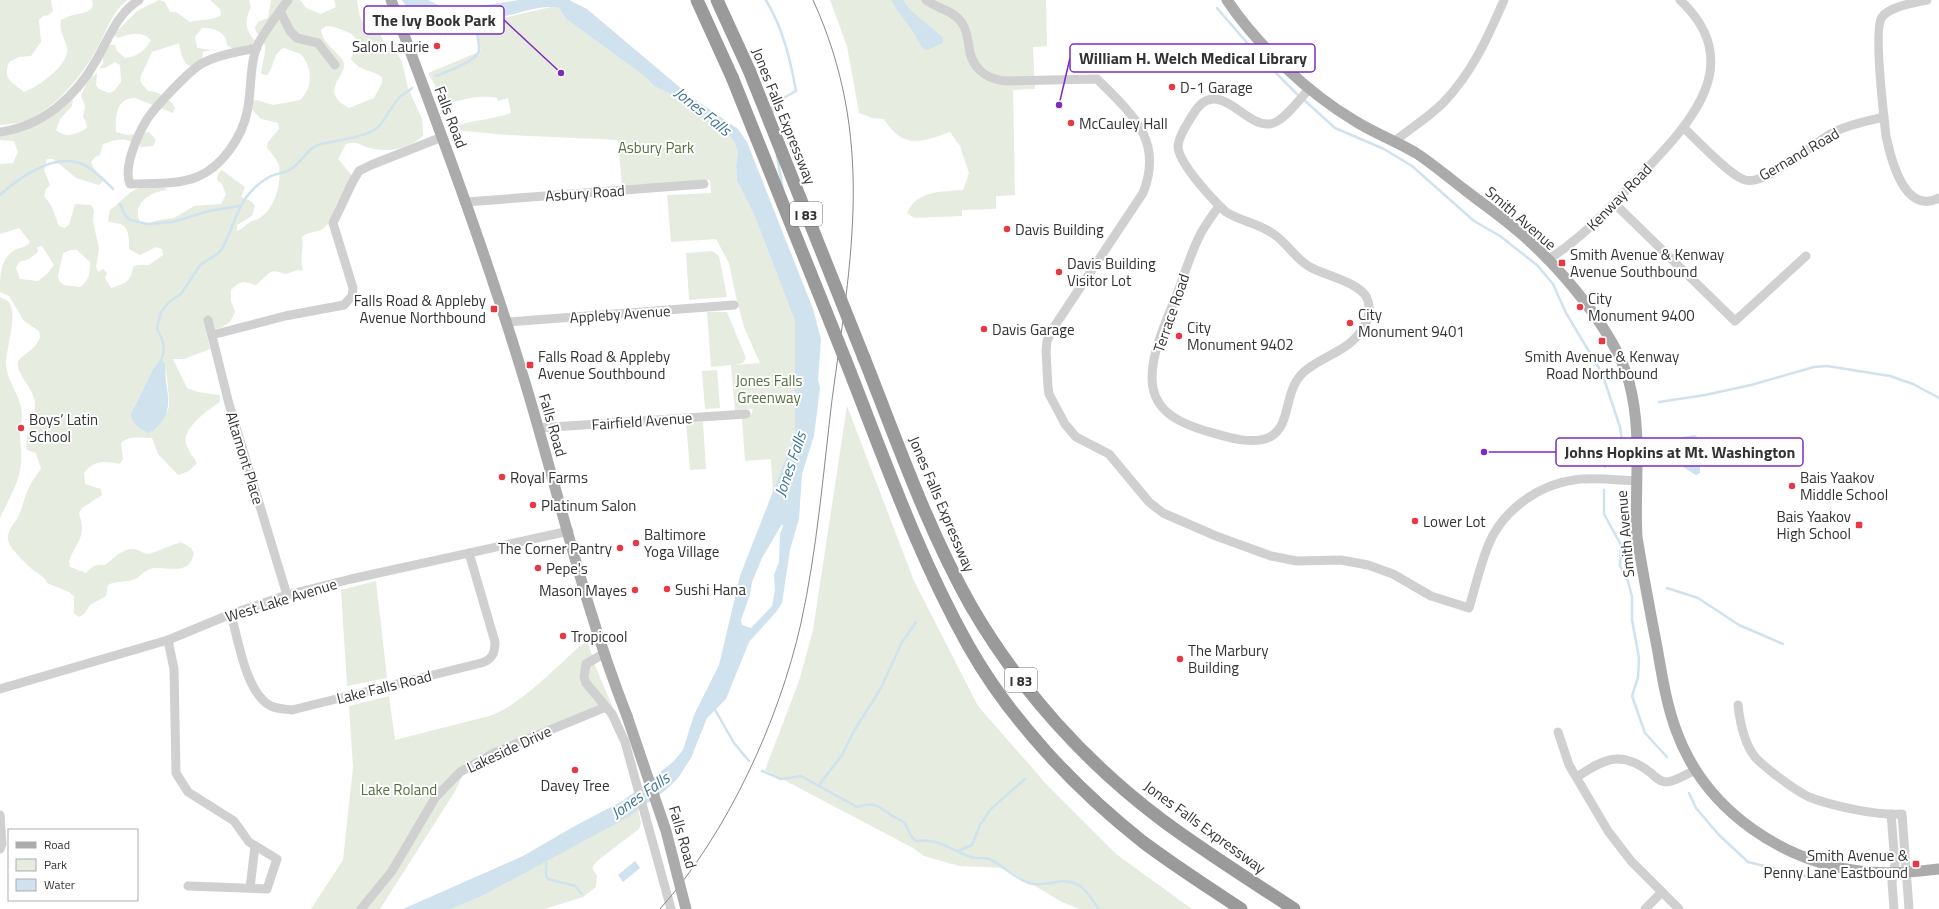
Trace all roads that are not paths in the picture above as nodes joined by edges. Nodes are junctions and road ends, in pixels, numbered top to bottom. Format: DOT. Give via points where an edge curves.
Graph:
graph roads {
  1 [pos="139,0"];
  2 [pos="288,0"];
  3 [pos="391,0"];
  4 [pos="697,0"];
  5 [pos="717,0"];
  6 [pos="926,0"];
  7 [pos="1227,0"];
  8 [pos="1504,0"];
  9 [pos="1680,0"];
  10 [pos="1927,0"];
  11 [pos="280,11"];
  12 [pos="256,48"];
  13 [pos="335,65"];
  14 [pos="1310,88"];
  15 [pos="1884,117"];
  16 [pos="1684,128"];
  17 [pos="0,132"];
  18 [pos="442,137"];
  19 [pos="1395,141"];
  20 [pos="704,184"];
  21 [pos="1939,198"];
  22 [pos="466,202"];
  23 [pos="1614,203"];
  24 [pos="1219,206"];
  25 [pos="1806,256"];
  26 [pos="1547,260"];
  27 [pos="734,305"];
  28 [pos="208,320"];
  29 [pos="507,322"];
  30 [pos="212,335"];
  31 [pos="746,414"];
  32 [pos="538,428"];
  33 [pos="1635,481"];
  34 [pos="569,531"];
  35 [pos="469,553"];
  36 [pos="287,595"];
  37 [pos="231,614"];
  38 [pos="168,640"];
  39 [pos="603,654"];
  40 [pos="0,689"];
  41 [pos="1738,706"];
  42 [pos="606,707"];
  43 [pos="1558,732"];
  44 [pos="1695,770"];
  45 [pos="1577,777"];
  46 [pos="1891,814"];
  47 [pos="0,815"];
  48 [pos="255,846"];
  49 [pos="0,850"];
  50 [pos="1939,869"];
  51 [pos="1907,872"];
  52 [pos="1893,873"];
  53 [pos="188,886"];
  54 [pos="250,888"];
  55 [pos="1662,892"];
  56 [pos="361,909"];
  57 [pos="671,909"];
  58 [pos="686,909"];
  59 [pos="1241,909"];
  60 [pos="1294,909"];
  61 [pos="1645,909"];
  62 [pos="1678,909"];
  63 [pos="1894,909"];
  64 [pos="1909,909"];
  1 -- 17 [label="street" via="127,8 89,73 63,103 35,121"];
  2 -- 11 [label="street"];
  3 -- 18 [label="main road, Falls Road"];
  4 -- 59 [label="highway, I 83, bridge" via="732,77 916,535 968,645 1009,705 1064,770 1115,819"];
  5 -- 60 [label="highway, Jones Falls Expressway / I 83, bridge" via="749,70 933,528 955,575 989,635 1028,690 1056,723 1106,773 1151,811"];
  6 -- 33 [label="street" via="947,10 962,24 972,60 977,68 990,78 1016,82 1097,79 1134,117 1141,128 1150,161 1150,171 1143,193 1052,330 1047,341 1046,370 1049,394 1070,432 1109,454 1149,502 1163,513 1271,556 1297,561 1340,560 1368,565 1393,574 1430,596 1469,608 1488,545 1512,510 1527,499 1557,484 1573,480"];
  7 -- 14 [label="main road, Smith Avenue" via="1258,41"];
  8 -- 19 [label="street" via="1477,59 1459,86 1442,104"];
  9 -- 16 [label="street, Kenway Road" via="1700,23 1710,48 1711,62 1705,91"];
  10 -- 15 [label="street" via="1886,13 1878,22"];
  11 -- 12 [label="street"];
  11 -- 13 [label="street" via="297,38 318,43"];
  12 -- 12 [label="street" via="248,111 238,137 228,152 197,178 130,184 129,169 137,138 146,120 174,89 200,64"];
  14 -- 19 [label="main road, Smith Avenue" via="1356,122"];
  14 -- 24 [label="street, Terrace Road" via="1282,119 1271,124 1258,122 1216,99 1205,101 1196,109 1180,139 1179,152"];
  15 -- 16 [label="street, Gernand Road" via="1864,121 1835,132 1769,175 1753,181 1737,176"];
  15 -- 21 [label="street" via="1889,148 1901,182 1913,198 1921,202 1932,202"];
  16 -- 23 [label="street, Kenway Road"];
  18 -- 22 [label="main road, Falls Road"];
  18 -- 30 [label="street" via="371,164 359,172 352,183 333,223 354,292 350,300 339,306 285,316"];
  19 -- 26 [label="main road, Smith Avenue" via="1417,154 1499,216"];
  20 -- 22 [label="street, Asbury Road"];
  22 -- 29 [label="main road, Falls Road"];
  23 -- 25 [label="street" via="1735,321"];
  23 -- 26 [label="street, Kenway Road" via="1577,239"];
  24 -- 24 [label="street, Terrace Road" via="1198,239 1164,326 1154,363 1153,387 1161,406 1179,422 1221,434 1261,440 1282,426 1292,387 1300,375 1355,340 1368,318 1368,302 1362,291 1310,267 1272,232 1234,217"];
  26 -- 33 [label="main road, Smith Avenue" via="1601,324 1622,364 1635,416"];
  27 -- 29 [label="street, Appleby Avenue"];
  28 -- 30 [label="street, Altamont Place"];
  29 -- 32 [label="main road, Falls Road"];
  30 -- 36 [label="street, Altamont Place" via="229,404"];
  31 -- 32 [label="street, Fairfield Avenue"];
  32 -- 34 [label="main road, Falls Road"];
  33 -- 44 [label="main road, Smith Avenue" via="1637,537 1667,701 1676,730"];
  34 -- 35 [label="street, West Lake Avenue"];
  34 -- 39 [label="main road, Falls Road"];
  35 -- 36 [label="street, West Lake Avenue"];
  35 -- 37 [label="street, Lake Falls Road" via="494,642 492,656 481,663 300,708 281,709 264,702 252,685"];
  36 -- 37 [label="street, West Lake Avenue"];
  37 -- 38 [label="street, West Lake Avenue"];
  38 -- 40 [label="street, West Lake Avenue"];
  38 -- 48 [label="street" via="174,669 176,773 188,792 234,821 249,842"];
  39 -- 42 [label="street" via="586,664 584,677"];
  39 -- 58 [label="main road, Falls Road, bridge" via="666,831"];
  41 -- 46 [label="street" via="1743,731 1755,756 1800,792 1826,802"];
  42 -- 56 [label="street, Lakeside Drive" via="496,752 460,772 435,798 392,871"];
  42 -- 57 [label="street" via="621,730"];
  43 -- 45 [label="street" via="1563,752"];
  44 -- 45 [label="street" via="1666,782 1640,765 1623,759 1603,761"];
  44 -- 52 [label="main road, Smith Avenue" via="1729,810 1775,844 1822,864"];
  45 -- 55 [label="street" via="1620,848"];
  46 -- 51 [label="street" via="1902,814 1904,862"];
  46 -- 52 [label="street" via="1895,864"];
  47 -- 49 [label="street"];
  48 -- 54 [label="street"];
  48 -- 54 [label="street" via="277,859 267,888"];
  50 -- 51 [label="main road, Smith Avenue"];
  51 -- 52 [label="main road, Smith Avenue"];
  51 -- 64 [label="street"];
  52 -- 63 [label="street"];
  53 -- 54 [label="street"];
  55 -- 61 [label="street"];
  55 -- 62 [label="street"];
}
